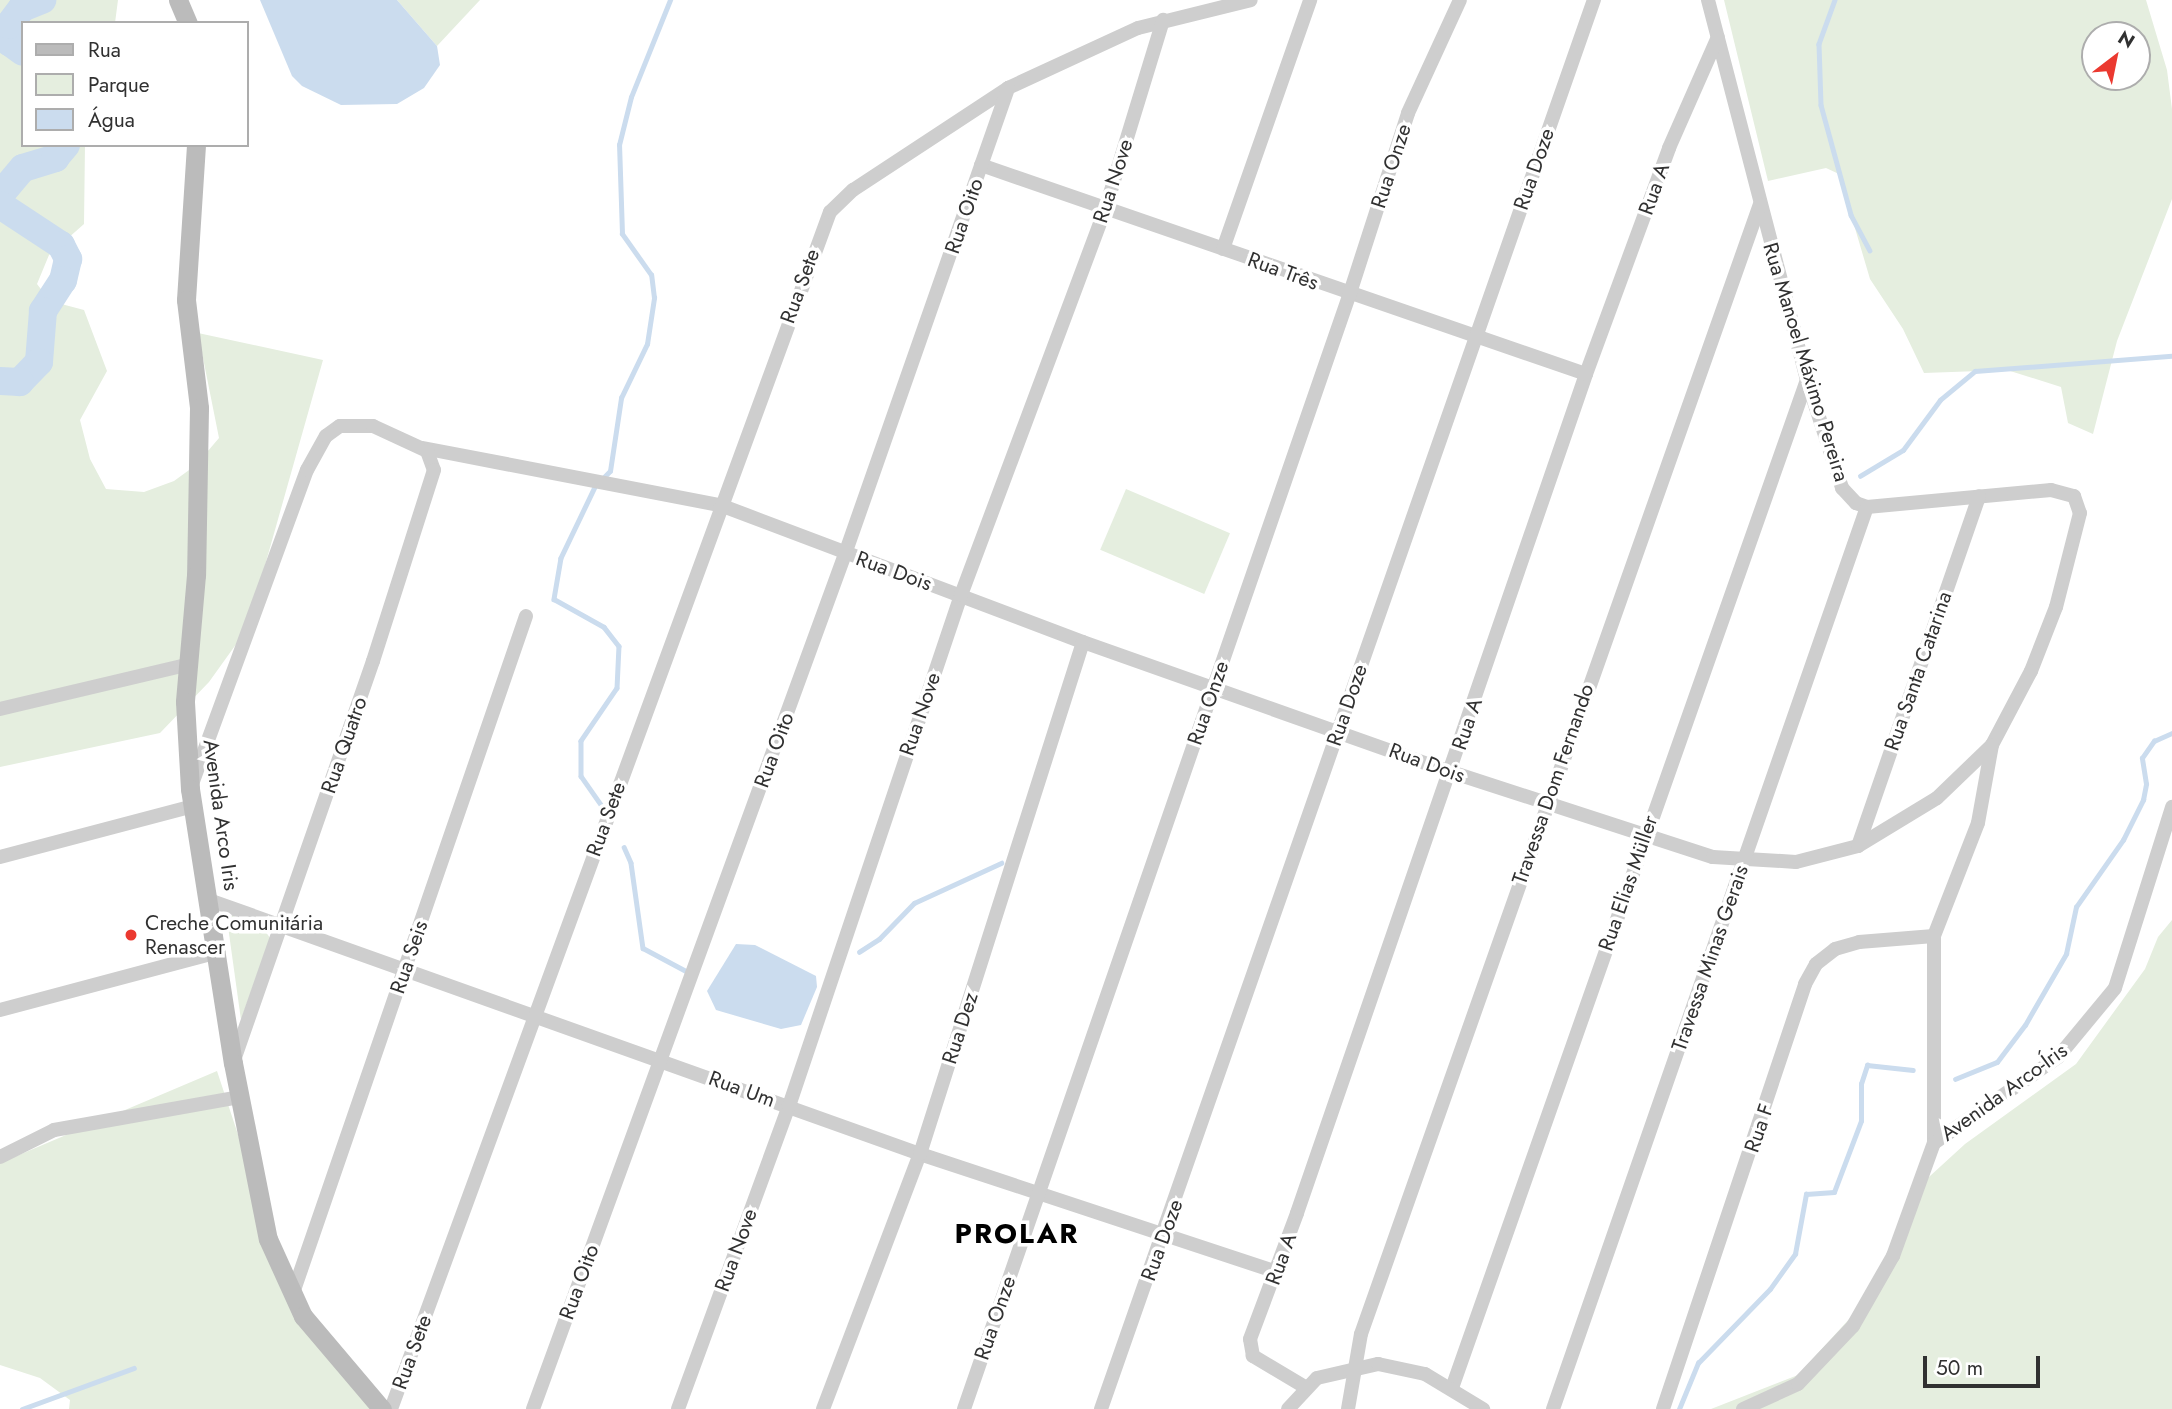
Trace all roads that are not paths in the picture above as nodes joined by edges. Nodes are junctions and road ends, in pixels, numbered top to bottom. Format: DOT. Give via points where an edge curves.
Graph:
graph roads {
  1 [pos="178,0"];
  2 [pos="1251,0"];
  3 [pos="1310,0"];
  4 [pos="1460,0"];
  5 [pos="1594,0"];
  6 [pos="1708,0"];
  7 [pos="1163,20"];
  8 [pos="187,21"];
  9 [pos="1718,37"];
  10 [pos="1008,88"];
  11 [pos="196,147"];
  12 [pos="981,165"];
  13 [pos="1759,204"];
  14 [pos="1104,210"];
  15 [pos="1223,249"];
  16 [pos="1349,296"];
  17 [pos="1475,336"];
  18 [pos="1586,374"];
  19 [pos="1807,380"];
  20 [pos="423,449"];
  21 [pos="1979,496"];
  22 [pos="720,505"];
  23 [pos="1867,507"];
  24 [pos="845,554"];
  25 [pos="961,595"];
  26 [pos="526,616"];
  27 [pos="1083,642"];
  28 [pos="186,665"];
  29 [pos="1213,687"];
  30 [pos="0,709"];
  31 [pos="1338,730"];
  32 [pos="1992,745"];
  33 [pos="1451,772"];
  34 [pos="191,797"];
  35 [pos="1545,806"];
  36 [pos="2172,807"];
  37 [pos="1644,837"];
  38 [pos="1857,846"];
  39 [pos="0,857"];
  40 [pos="1744,862"];
  41 [pos="209,900"];
  42 [pos="281,925"];
  43 [pos="1934,936"];
  44 [pos="218,952"];
  45 [pos="404,969"];
  46 [pos="0,1010"];
  47 [pos="535,1015"];
  48 [pos="660,1060"];
  49 [pos="233,1063"];
  50 [pos="239,1097"];
  51 [pos="789,1106"];
  52 [pos="1934,1143"];
  53 [pos="920,1154"];
  54 [pos="0,1157"];
  55 [pos="1038,1193"];
  56 [pos="1164,1236"];
  57 [pos="1277,1272"];
  58 [pos="291,1298"];
  59 [pos="1358,1367"];
  60 [pos="1305,1387"];
  61 [pos="1452,1388"];
  62 [pos="382,1409"];
  63 [pos="391,1409"];
  64 [pos="533,1409"];
  65 [pos="678,1409"];
  66 [pos="823,1409"];
  67 [pos="964,1409"];
  68 [pos="1101,1409"];
  69 [pos="1288,1409"];
  70 [pos="1348,1409"];
  71 [pos="1483,1409"];
  72 [pos="1553,1409"];
  73 [pos="1663,1409"];
  74 [pos="1743,1409"];
  1 -- 8 [label="street"];
  2 -- 7 [label="street"];
  3 -- 15 [label="street"];
  4 -- 16 [label="street, Rua Onze" via="1412,102"];
  5 -- 17 [label="street, Rua Doze"];
  6 -- 9 [label="street, Rua Manoel Máximo Pereira"];
  7 -- 10 [label="street"];
  7 -- 14 [label="street, Rua Nove"];
  9 -- 13 [label="street, Rua Manoel Máximo Pereira"];
  9 -- 18 [label="street, Rua A" via="1669,148"];
  10 -- 12 [label="street, Rua Oito"];
  10 -- 22 [label="street, Rua Sete" via="847,195 820,229"];
  11 -- 28 [label="street, Avenida Arco Iris" via="186,300 199,408 199,483"];
  12 -- 14 [label="street, Rua Três"];
  12 -- 24 [label="street, Rua Oito"];
  13 -- 19 [label="street, Rua Manoel Máximo Pereira"];
  13 -- 35 [label="street, Travessa Dom Fernando"];
  14 -- 15 [label="street, Rua Três"];
  14 -- 25 [label="street, Rua Nove"];
  15 -- 16 [label="street, Rua Três"];
  16 -- 17 [label="street, Rua Três"];
  16 -- 29 [label="street, Rua Onze"];
  17 -- 18 [label="street, Rua Três"];
  17 -- 31 [label="street, Rua Doze"];
  18 -- 33 [label="street, Rua A"];
  19 -- 23 [label="street, Rua Manoel Máximo Pereira" via="1842,488"];
  19 -- 37 [label="street, Rua Elias Müller"];
  20 -- 22 [label="street, Rua Dois"];
  20 -- 34 [label="street" via="373,426 340,426 326,436 307,470"];
  20 -- 42 [label="street, Rua Quatro" via="434,470"];
  21 -- 23 [label="street"];
  21 -- 32 [label="street" via="2065,492 2074,496 2080,513 2056,607 2031,671"];
  21 -- 38 [label="street, Rua Santa Catarina"];
  22 -- 24 [label="street, Rua Dois"];
  22 -- 47 [label="street, Rua Sete"];
  23 -- 40 [label="street, Travessa Minas Gerais"];
  24 -- 25 [label="street, Rua Dois"];
  24 -- 48 [label="street, Rua Oito"];
  25 -- 27 [label="street, Rua Dois"];
  25 -- 51 [label="street, Rua Nove"];
  26 -- 45 [label="street, Rua Seis"];
  27 -- 29 [label="street, Rua Dois"];
  27 -- 53 [label="street, Rua Dez"];
  28 -- 30 [label="street"];
  28 -- 34 [label="street, Avenida Arco Iris"];
  29 -- 31 [label="street, Rua Dois"];
  29 -- 55 [label="street, Rua Onze"];
  31 -- 33 [label="street, Rua Dois"];
  31 -- 56 [label="street, Rua Doze"];
  32 -- 38 [label="street, Rua Dois" via="1937,798"];
  32 -- 43 [label="street" via="1978,823"];
  33 -- 35 [label="street, Rua Dois"];
  33 -- 57 [label="street, Rua A"];
  34 -- 39 [label="street"];
  34 -- 41 [label="street, Avenida Arco Iris"];
  35 -- 37 [label="street, Rua Dois"];
  35 -- 59 [label="street, Travessa Dom Fernando" via="1361,1334"];
  36 -- 52 [label="street, Avenida Arco-Íris" via="2115,988 2058,1057"];
  37 -- 40 [label="street, Rua Dois"];
  37 -- 61 [label="street, Rua Elias Müller"];
  38 -- 40 [label="street, Rua Dois" via="1821,859"];
  40 -- 72 [label="street, Travessa Minas Gerais"];
  41 -- 42 [label="street, Rua Um"];
  41 -- 44 [label="street, Avenida Arco Iris"];
  42 -- 45 [label="street, Rua Um"];
  42 -- 49 [label="street, Rua Quatro"];
  43 -- 52 [label="street"];
  43 -- 73 [label="street, Rua F" via="1859,942 1835,949 1816,964 1805,984"];
  44 -- 46 [label="street"];
  44 -- 49 [label="street, Avenida Arco Iris"];
  45 -- 47 [label="street, Rua Um"];
  45 -- 58 [label="street, Rua Seis"];
  47 -- 48 [label="street, Rua Um"];
  47 -- 63 [label="street, Rua Sete"];
  48 -- 51 [label="street, Rua Um"];
  48 -- 64 [label="street, Rua Oito"];
  49 -- 50 [label="street, Avenida Arco Iris"];
  50 -- 54 [label="street" via="54,1130"];
  50 -- 58 [label="street, Avenida Arco Iris" via="268,1239"];
  51 -- 53 [label="street, Rua Um"];
  51 -- 65 [label="street, Rua Nove"];
  52 -- 74 [label="street, Avenida Arco-Íris" via="1893,1256 1853,1326 1798,1384"];
  53 -- 55 [label="street, Rua Um"];
  53 -- 66 [label="street, Rua Dez"];
  55 -- 56 [label="street, Rua Um"];
  55 -- 67 [label="street, Rua Onze"];
  56 -- 57 [label="street, Rua Um"];
  56 -- 68 [label="street, Rua Doze"];
  57 -- 60 [label="street, Rua A" via="1250,1339 1250,1351"];
  58 -- 62 [label="street, Avenida Arco Iris"];
  59 -- 60 [label="street" via="1324,1375"];
  59 -- 61 [label="street" via="1394,1364"];
  59 -- 70 [label="street, Travessa Dom Fernando"];
  60 -- 69 [label="street"];
  61 -- 71 [label="street"];
}
